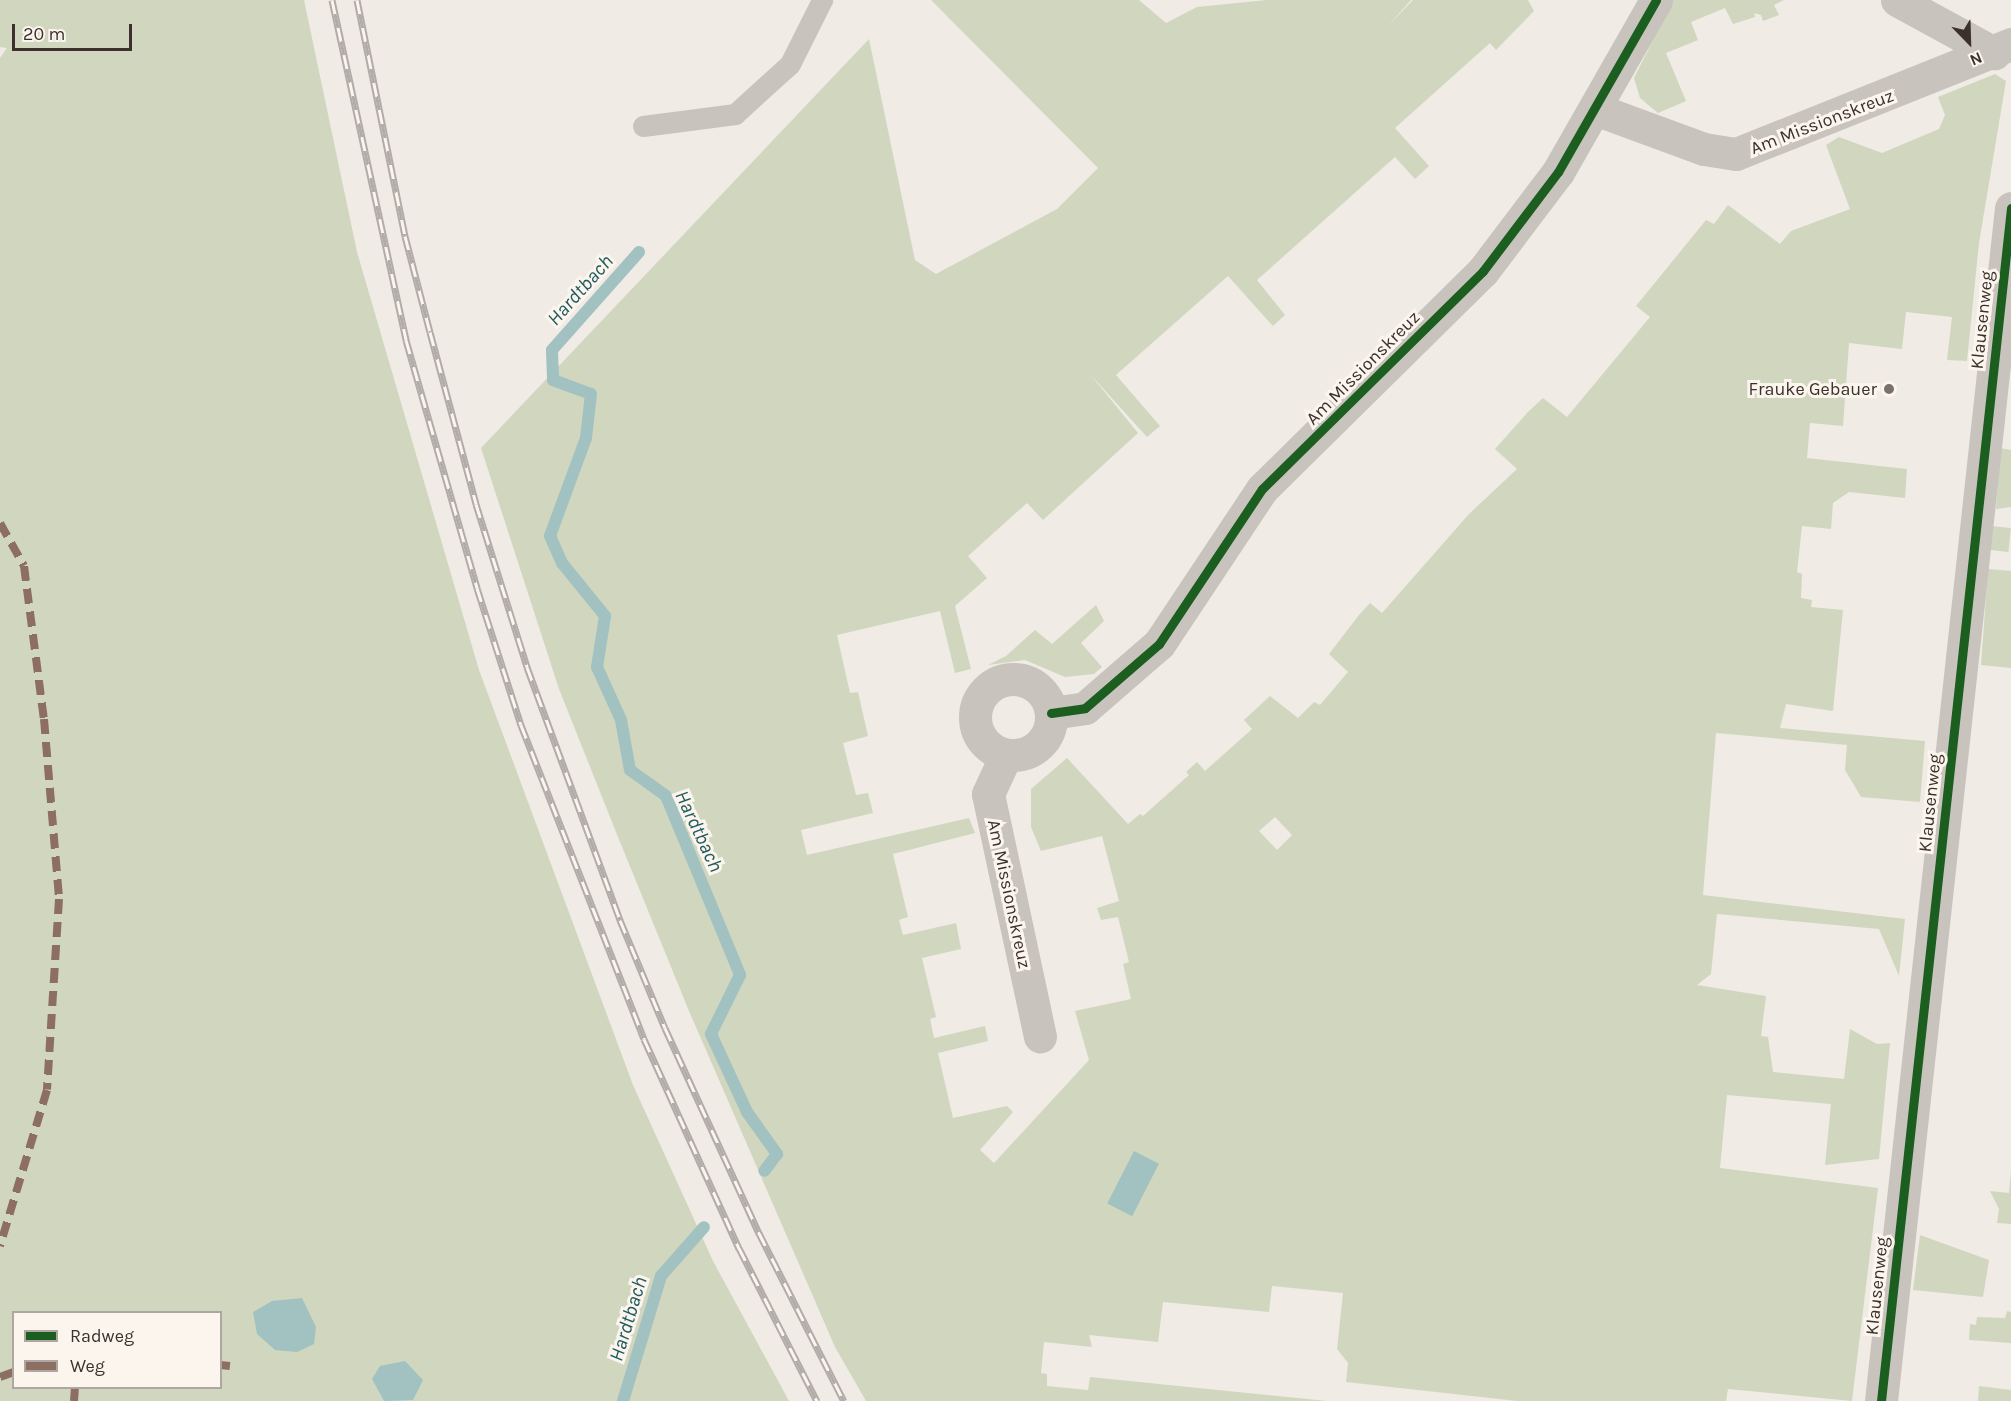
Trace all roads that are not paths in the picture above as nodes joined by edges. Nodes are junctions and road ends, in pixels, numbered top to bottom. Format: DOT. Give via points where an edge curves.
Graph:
graph roads {
  1 [pos="822,0"];
  2 [pos="1656,0"];
  3 [pos="1897,0"];
  4 [pos="2003,49"];
  5 [pos="1595,109"];
  6 [pos="643,126"];
  7 [pos="2011,208"];
  8 [pos="1051,713"];
  9 [pos="1006,755"];
  10 [pos="1040,1036"];
  11 [pos="1881,1401"];
  1 -- 6 [label="lane" via="790,64 735,114"];
  2 -- 5 [label="street, Am Missionskreuz"];
  3 -- 4 [label="street"];
  4 -- 5 [label="street, Am Missionskreuz" via="1736,154 1704,149"];
  5 -- 8 [label="street, Am Missionskreuz" via="1557,172 1483,271 1262,489 1159,644 1085,708"];
  7 -- 11 [label="street, Klausenweg"];
  8 -- 9 [label="street" via="1050,728 1041,744 1025,754"];
  8 -- 9 [label="street" via="1047,700 1024,681 1010,679 988,687 978,700 974,717 978,735 989,748"];
  9 -- 10 [label="street, Am Missionskreuz" via="988,794"];
}
